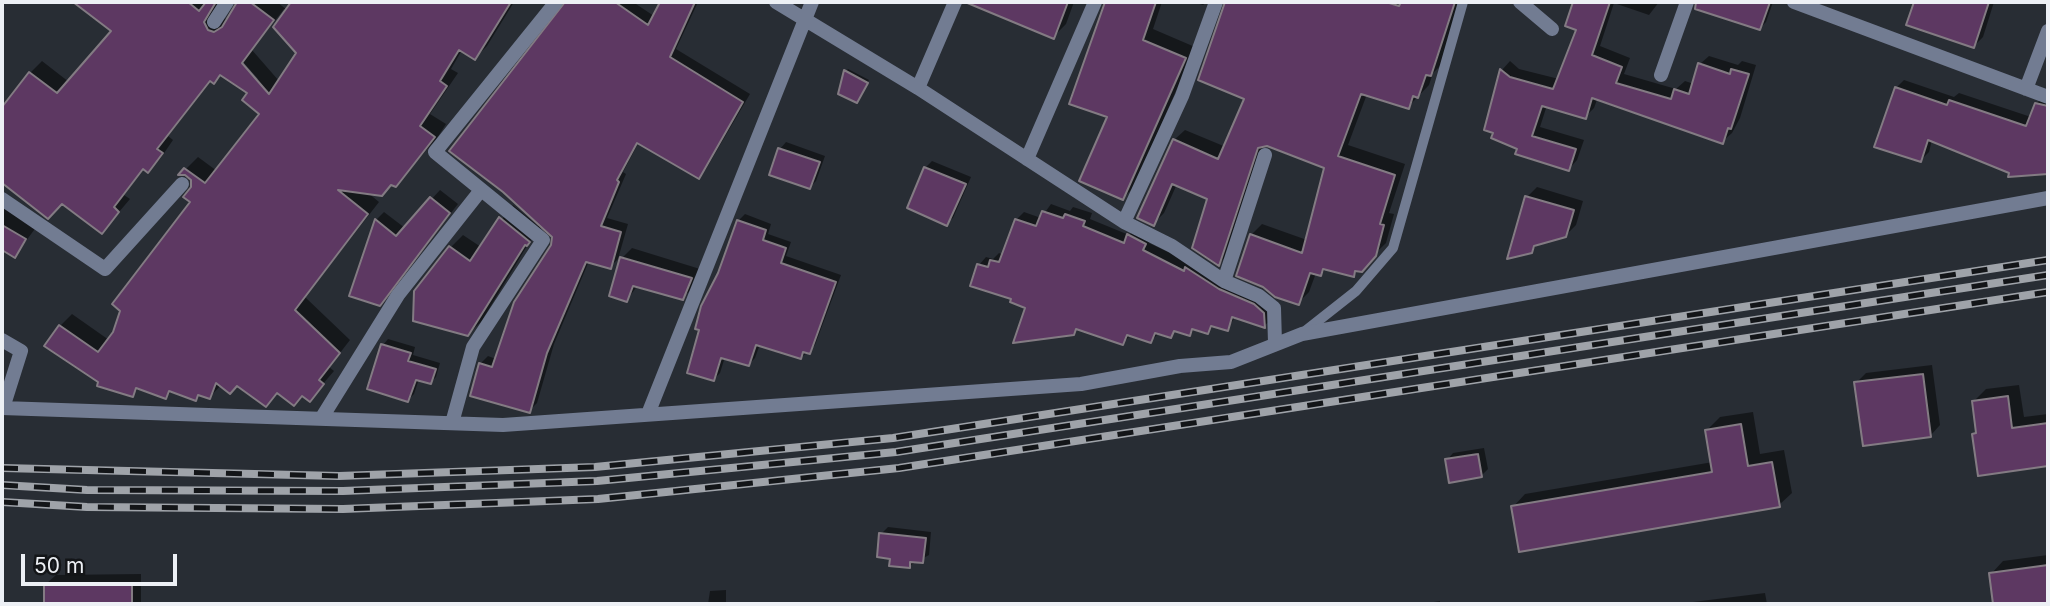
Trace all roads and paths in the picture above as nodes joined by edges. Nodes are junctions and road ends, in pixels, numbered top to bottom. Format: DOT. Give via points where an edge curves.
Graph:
graph roads {
  1 [pos="227,2"];
  2 [pos="556,2"];
  3 [pos="776,2"];
  4 [pos="811,2"];
  5 [pos="955,2"];
  6 [pos="1095,2"];
  7 [pos="1216,2"];
  8 [pos="1463,2"];
  9 [pos="1520,2"];
  10 [pos="1686,2"];
  11 [pos="1794,2"];
  12 [pos="804,17"];
  13 [pos="214,22"];
  14 [pos="1552,29"];
  15 [pos="2048,31"];
  16 [pos="1661,75"];
  17 [pos="918,88"];
  18 [pos="2026,89"];
  19 [pos="2048,97"];
  20 [pos="1265,155"];
  21 [pos="1027,159"];
  22 [pos="182,184"];
  23 [pos="481,190"];
  24 [pos="2048,198"];
  25 [pos="2,199"];
  26 [pos="1124,222"];
  27 [pos="1224,281"];
  28 [pos="1302,334"];
  29 [pos="2,340"];
  30 [pos="1275,343"];
  31 [pos="2,408"];
  32 [pos="648,414"];
  33 [pos="320,419"];
  34 [pos="452,423"];
  1 -- 13 [label="street"];
  2 -- 23 [label="street" via="435,152"];
  3 -- 12 [label="street"];
  4 -- 12 [label="street"];
  5 -- 17 [label="street"];
  6 -- 21 [label="street"];
  7 -- 26 [label="street" via="1182,96"];
  8 -- 28 [label="lane" via="1393,248 1356,290"];
  9 -- 14 [label="street"];
  10 -- 16 [label="street"];
  11 -- 18 [label="street"];
  12 -- 17 [label="street"];
  12 -- 32 [label="street"];
  15 -- 18 [label="street"];
  17 -- 21 [label="street"];
  18 -- 19 [label="street"];
  20 -- 27 [label="street"];
  21 -- 26 [label="street"];
  22 -- 25 [label="street" via="105,269"];
  23 -- 33 [label="street" via="398,295"];
  23 -- 34 [label="street" via="543,240 473,347"];
  24 -- 28 [label="street"];
  26 -- 27 [label="street" via="1172,246"];
  27 -- 30 [label="street" via="1274,308"];
  28 -- 30 [label="street"];
  29 -- 31 [label="street" via="21,351"];
  30 -- 32 [label="street" via="1231,362 1081,384"];
  31 -- 33 [label="street"];
  32 -- 34 [label="street" via="503,425"];
  33 -- 34 [label="street"];
}
